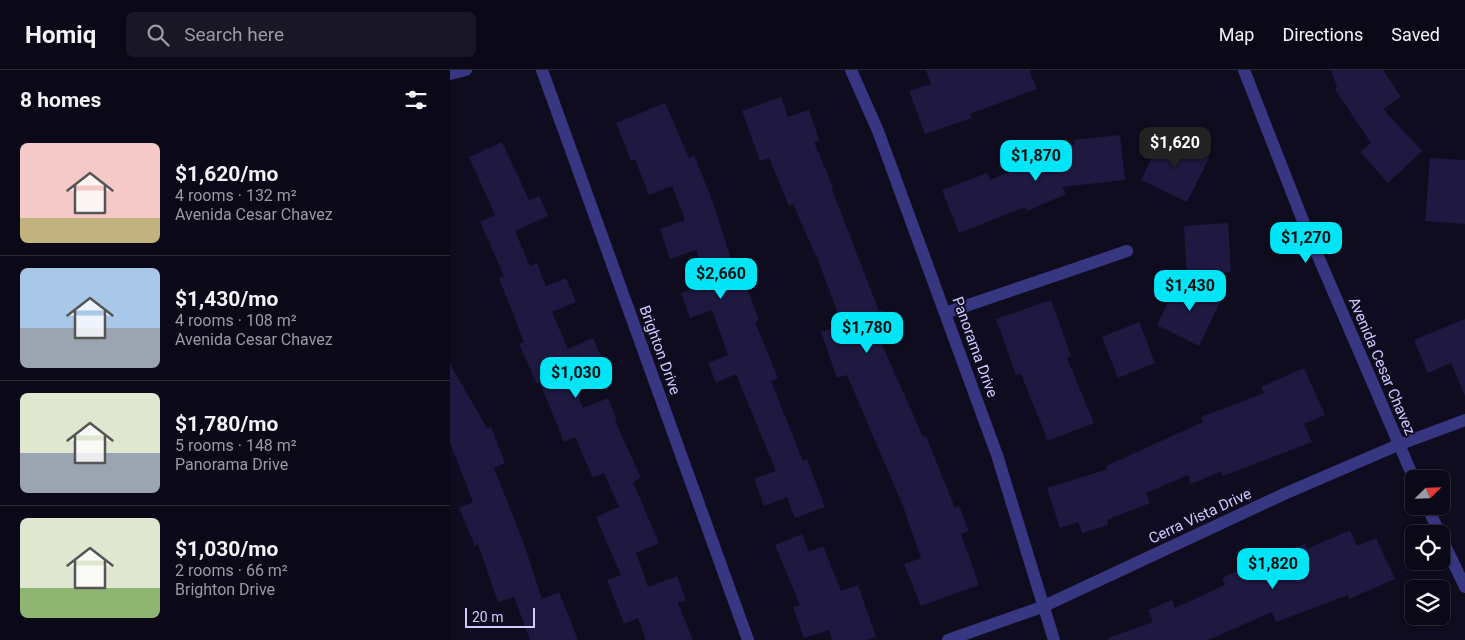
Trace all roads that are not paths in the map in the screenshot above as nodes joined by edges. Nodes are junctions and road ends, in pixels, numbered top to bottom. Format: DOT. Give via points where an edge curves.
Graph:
graph roads {
  1 [pos="466,70"];
  2 [pos="542,70"];
  3 [pos="851,70"];
  4 [pos="1244,70"];
  5 [pos="450,74"];
  6 [pos="1127,251"];
  7 [pos="945,313"];
  8 [pos="1465,420"];
  9 [pos="1398,446"];
  10 [pos="1410,470"];
  11 [pos="1450,556"];
  12 [pos="1465,587"];
  13 [pos="1042,607"];
  14 [pos="748,640"];
  15 [pos="948,640"];
  16 [pos="1054,640"];
  1 -- 5 [label="street"];
  2 -- 14 [label="street, Brighton Drive"];
  3 -- 7 [label="street, Panorama Drive" via="878,131"];
  4 -- 9 [label="street, Avenida Cesar Chavez" via="1304,226"];
  6 -- 7 [label="street"];
  7 -- 13 [label="street, Panorama Drive" via="997,455"];
  8 -- 9 [label="street, Cerra Vista Drive"];
  9 -- 10 [label="street, Avenida Cesar Chavez"];
  9 -- 13 [label="street, Cerra Vista Drive" via="1284,494"];
  11 -- 12 [label="street"];
  13 -- 15 [label="street, Cerra Vista Drive"];
  13 -- 16 [label="street, Panorama Drive"];
}
